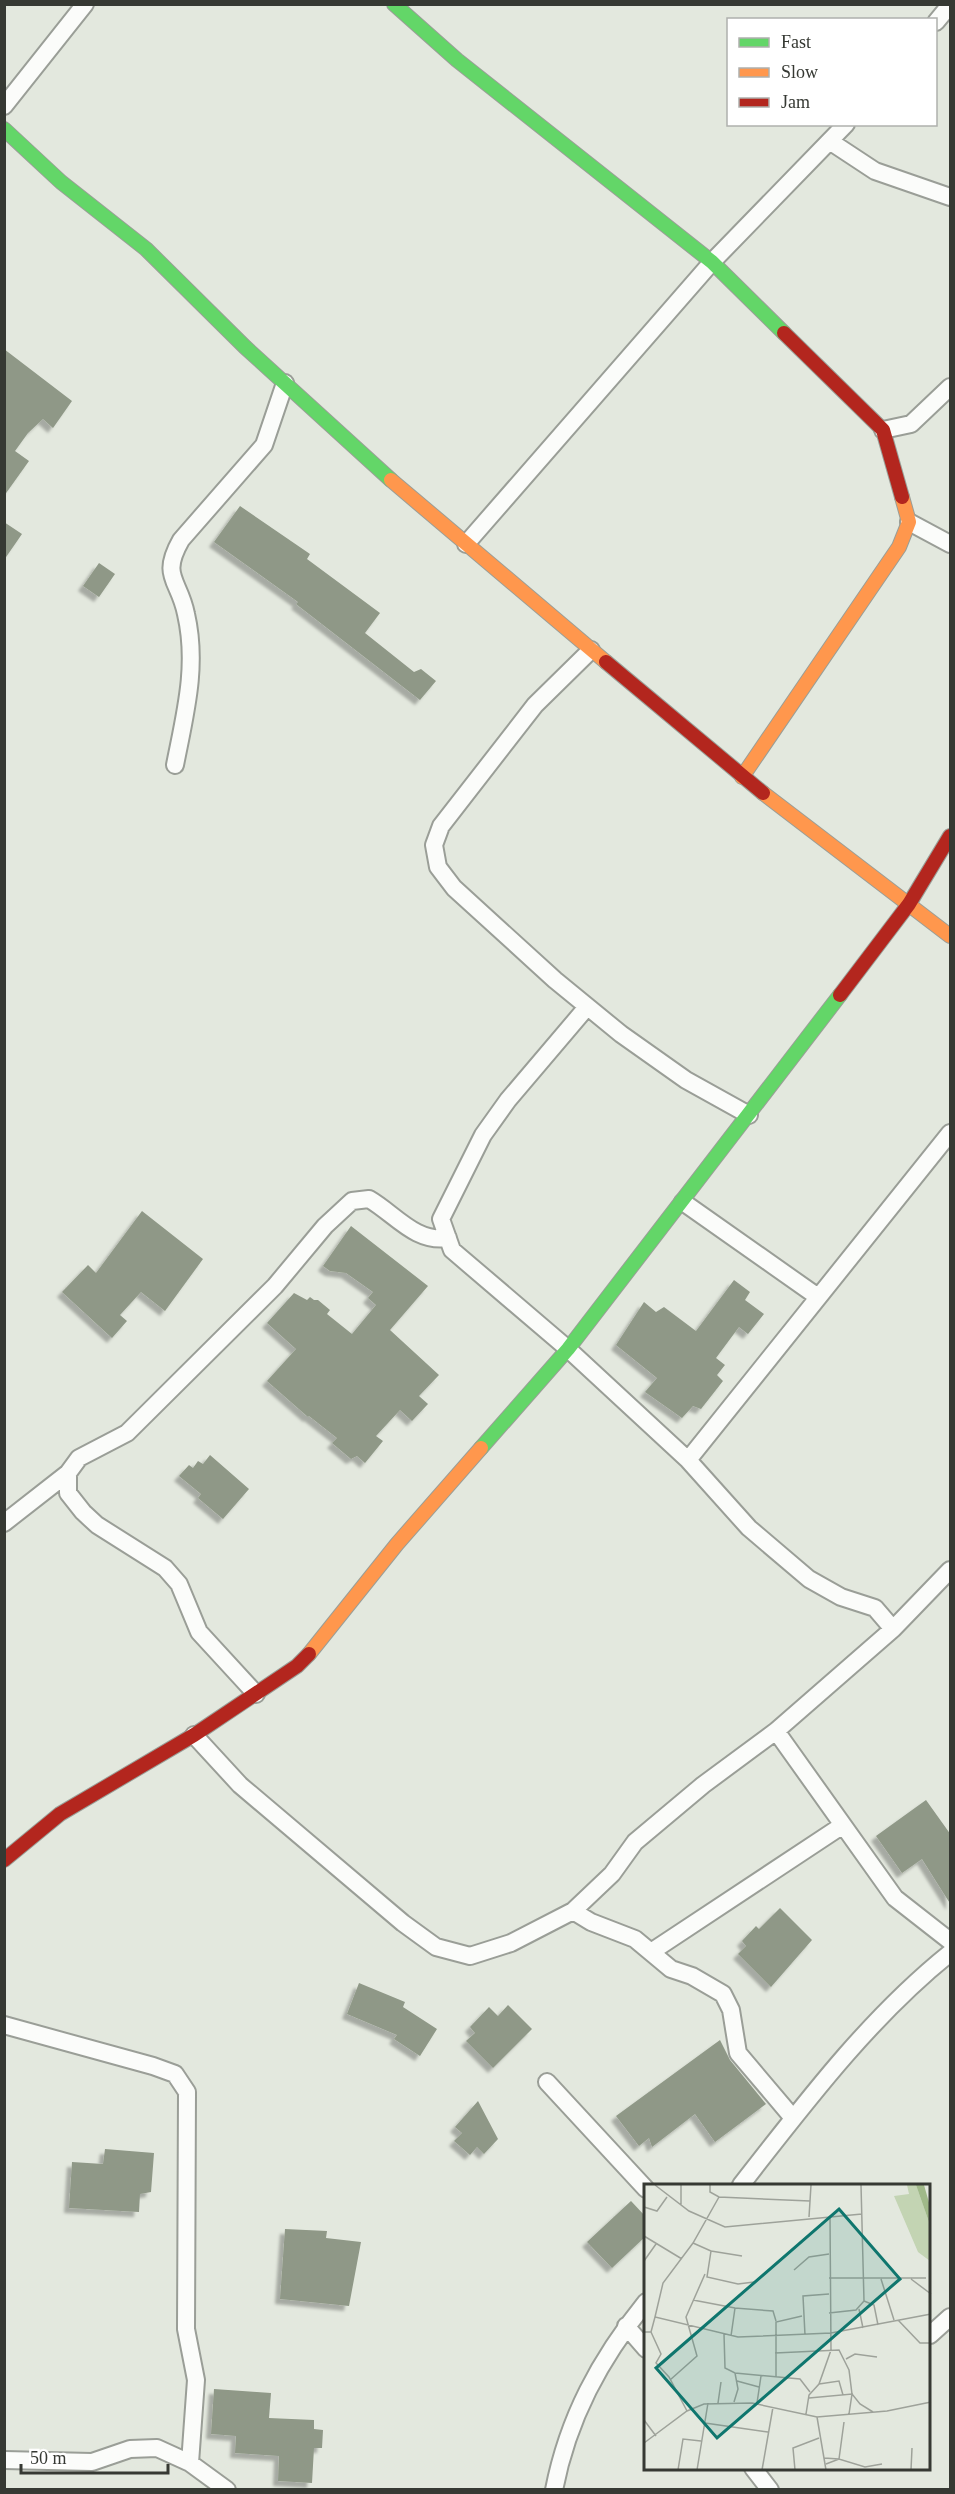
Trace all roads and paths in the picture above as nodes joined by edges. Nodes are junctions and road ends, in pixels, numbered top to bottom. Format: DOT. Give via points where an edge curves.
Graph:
graph roads {
  1 [pos="85,4"];
  2 [pos="394,4"];
  3 [pos="951,5"];
  4 [pos="937,21"];
  5 [pos="4,106"];
  6 [pos="844,126"];
  7 [pos="4,129"];
  8 [pos="831,142"];
  9 [pos="951,197"];
  10 [pos="712,262"];
  11 [pos="285,383"];
  12 [pos="951,387"];
  13 [pos="883,430"];
  14 [pos="909,522"];
  15 [pos="466,544"];
  16 [pos="951,544"];
  17 [pos="591,650"];
  18 [pos="175,765"];
  19 [pos="742,777"];
  20 [pos="951,836"];
  21 [pos="909,904"];
  22 [pos="951,936"];
  23 [pos="587,1007"];
  24 [pos="749,1115"];
  25 [pos="951,1133"];
  26 [pos="683,1202"];
  27 [pos="448,1238"];
  28 [pos="818,1297"];
  29 [pos="568,1349"];
  30 [pos="688,1460"];
  31 [pos="68,1473"];
  32 [pos="4,1523"];
  33 [pos="951,1570"];
  34 [pos="892,1629"];
  35 [pos="256,1694"];
  36 [pos="776,1731"];
  37 [pos="194,1735"];
  38 [pos="843,1825"];
  39 [pos="4,1860"];
  40 [pos="573,1911"];
  41 [pos="951,1941"];
  42 [pos="651,1952"];
  43 [pos="951,1953"];
  44 [pos="4,2025"];
  45 [pos="547,2082"];
  46 [pos="793,2118"];
  47 [pos="742,2184"];
  48 [pos="644,2187"];
  49 [pos="644,2304"];
  50 [pos="951,2317"];
  51 [pos="626,2326"];
  52 [pos="931,2334"];
  53 [pos="644,2347"];
  54 [pos="4,2460"];
  55 [pos="190,2463"];
  56 [pos="227,2490"];
  57 [pos="554,2490"];
  1 -- 5 [label="street"];
  2 -- 10 [label="street" via="457,60"];
  3 -- 4 [label="street"];
  6 -- 8 [label="street"];
  7 -- 11 [label="street" via="61,182 146,249"];
  8 -- 9 [label="street" via="875,171"];
  8 -- 10 [label="street"];
  10 -- 13 [label="street"];
  10 -- 15 [label="street"];
  11 -- 15 [label="street"];
  11 -- 18 [label="street" via="264,445 181,540 171,557 170,573 186,612 193,666"];
  12 -- 13 [label="street" via="911,424"];
  13 -- 14 [label="street"];
  14 -- 16 [label="street"];
  14 -- 19 [label="street" via="884,571"];
  15 -- 17 [label="street"];
  17 -- 19 [label="street"];
  17 -- 23 [label="street" via="535,705 441,826 434,845 438,867 454,888"];
  19 -- 21 [label="street"];
  20 -- 21 [label="street"];
  21 -- 22 [label="street"];
  21 -- 24 [label="street"];
  23 -- 24 [label="street" via="686,1080"];
  23 -- 27 [label="street" via="483,1135 441,1219"];
  24 -- 26 [label="street"];
  25 -- 28 [label="street"];
  26 -- 28 [label="street"];
  26 -- 29 [label="street"];
  27 -- 29 [label="street" via="452,1250"];
  27 -- 31 [label="street" via="432,1240 420,1236 369,1199 352,1201 325,1226 275,1286 127,1433 80,1458"];
  28 -- 30 [label="street"];
  29 -- 30 [label="street"];
  29 -- 35 [label="street" via="397,1544 316,1647 297,1666"];
  30 -- 34 [label="street" via="749,1528 809,1579 841,1597 875,1608"];
  31 -- 32 [label="street"];
  31 -- 35 [label="street" via="68,1493 83,1512 165,1568 179,1584 199,1632"];
  33 -- 34 [label="street"];
  34 -- 36 [label="street"];
  35 -- 37 [label="street"];
  36 -- 38 [label="street"];
  36 -- 40 [label="street" via="635,1842 612,1874"];
  37 -- 39 [label="street" via="60,1814"];
  37 -- 40 [label="street" via="240,1785 436,1947 470,1956 511,1943"];
  38 -- 41 [label="street" via="895,1898"];
  38 -- 42 [label="street"];
  40 -- 42 [label="street" via="635,1939"];
  42 -- 46 [label="street" via="671,1969 723,1994 732,2010 738,2053"];
  43 -- 46 [label="street" via="879,2018"];
  44 -- 55 [label="street" via="175,2074 187,2092 186,2329 196,2380"];
  45 -- 48 [label="street"];
  46 -- 47 [label="street"];
  49 -- 51 [label="street"];
  50 -- 52 [label="street"];
  51 -- 53 [label="street"];
  51 -- 57 [label="street" via="588,2386 561,2450"];
  54 -- 55 [label="street" via="92,2462 130,2449 157,2448"];
  55 -- 56 [label="street"];
}
